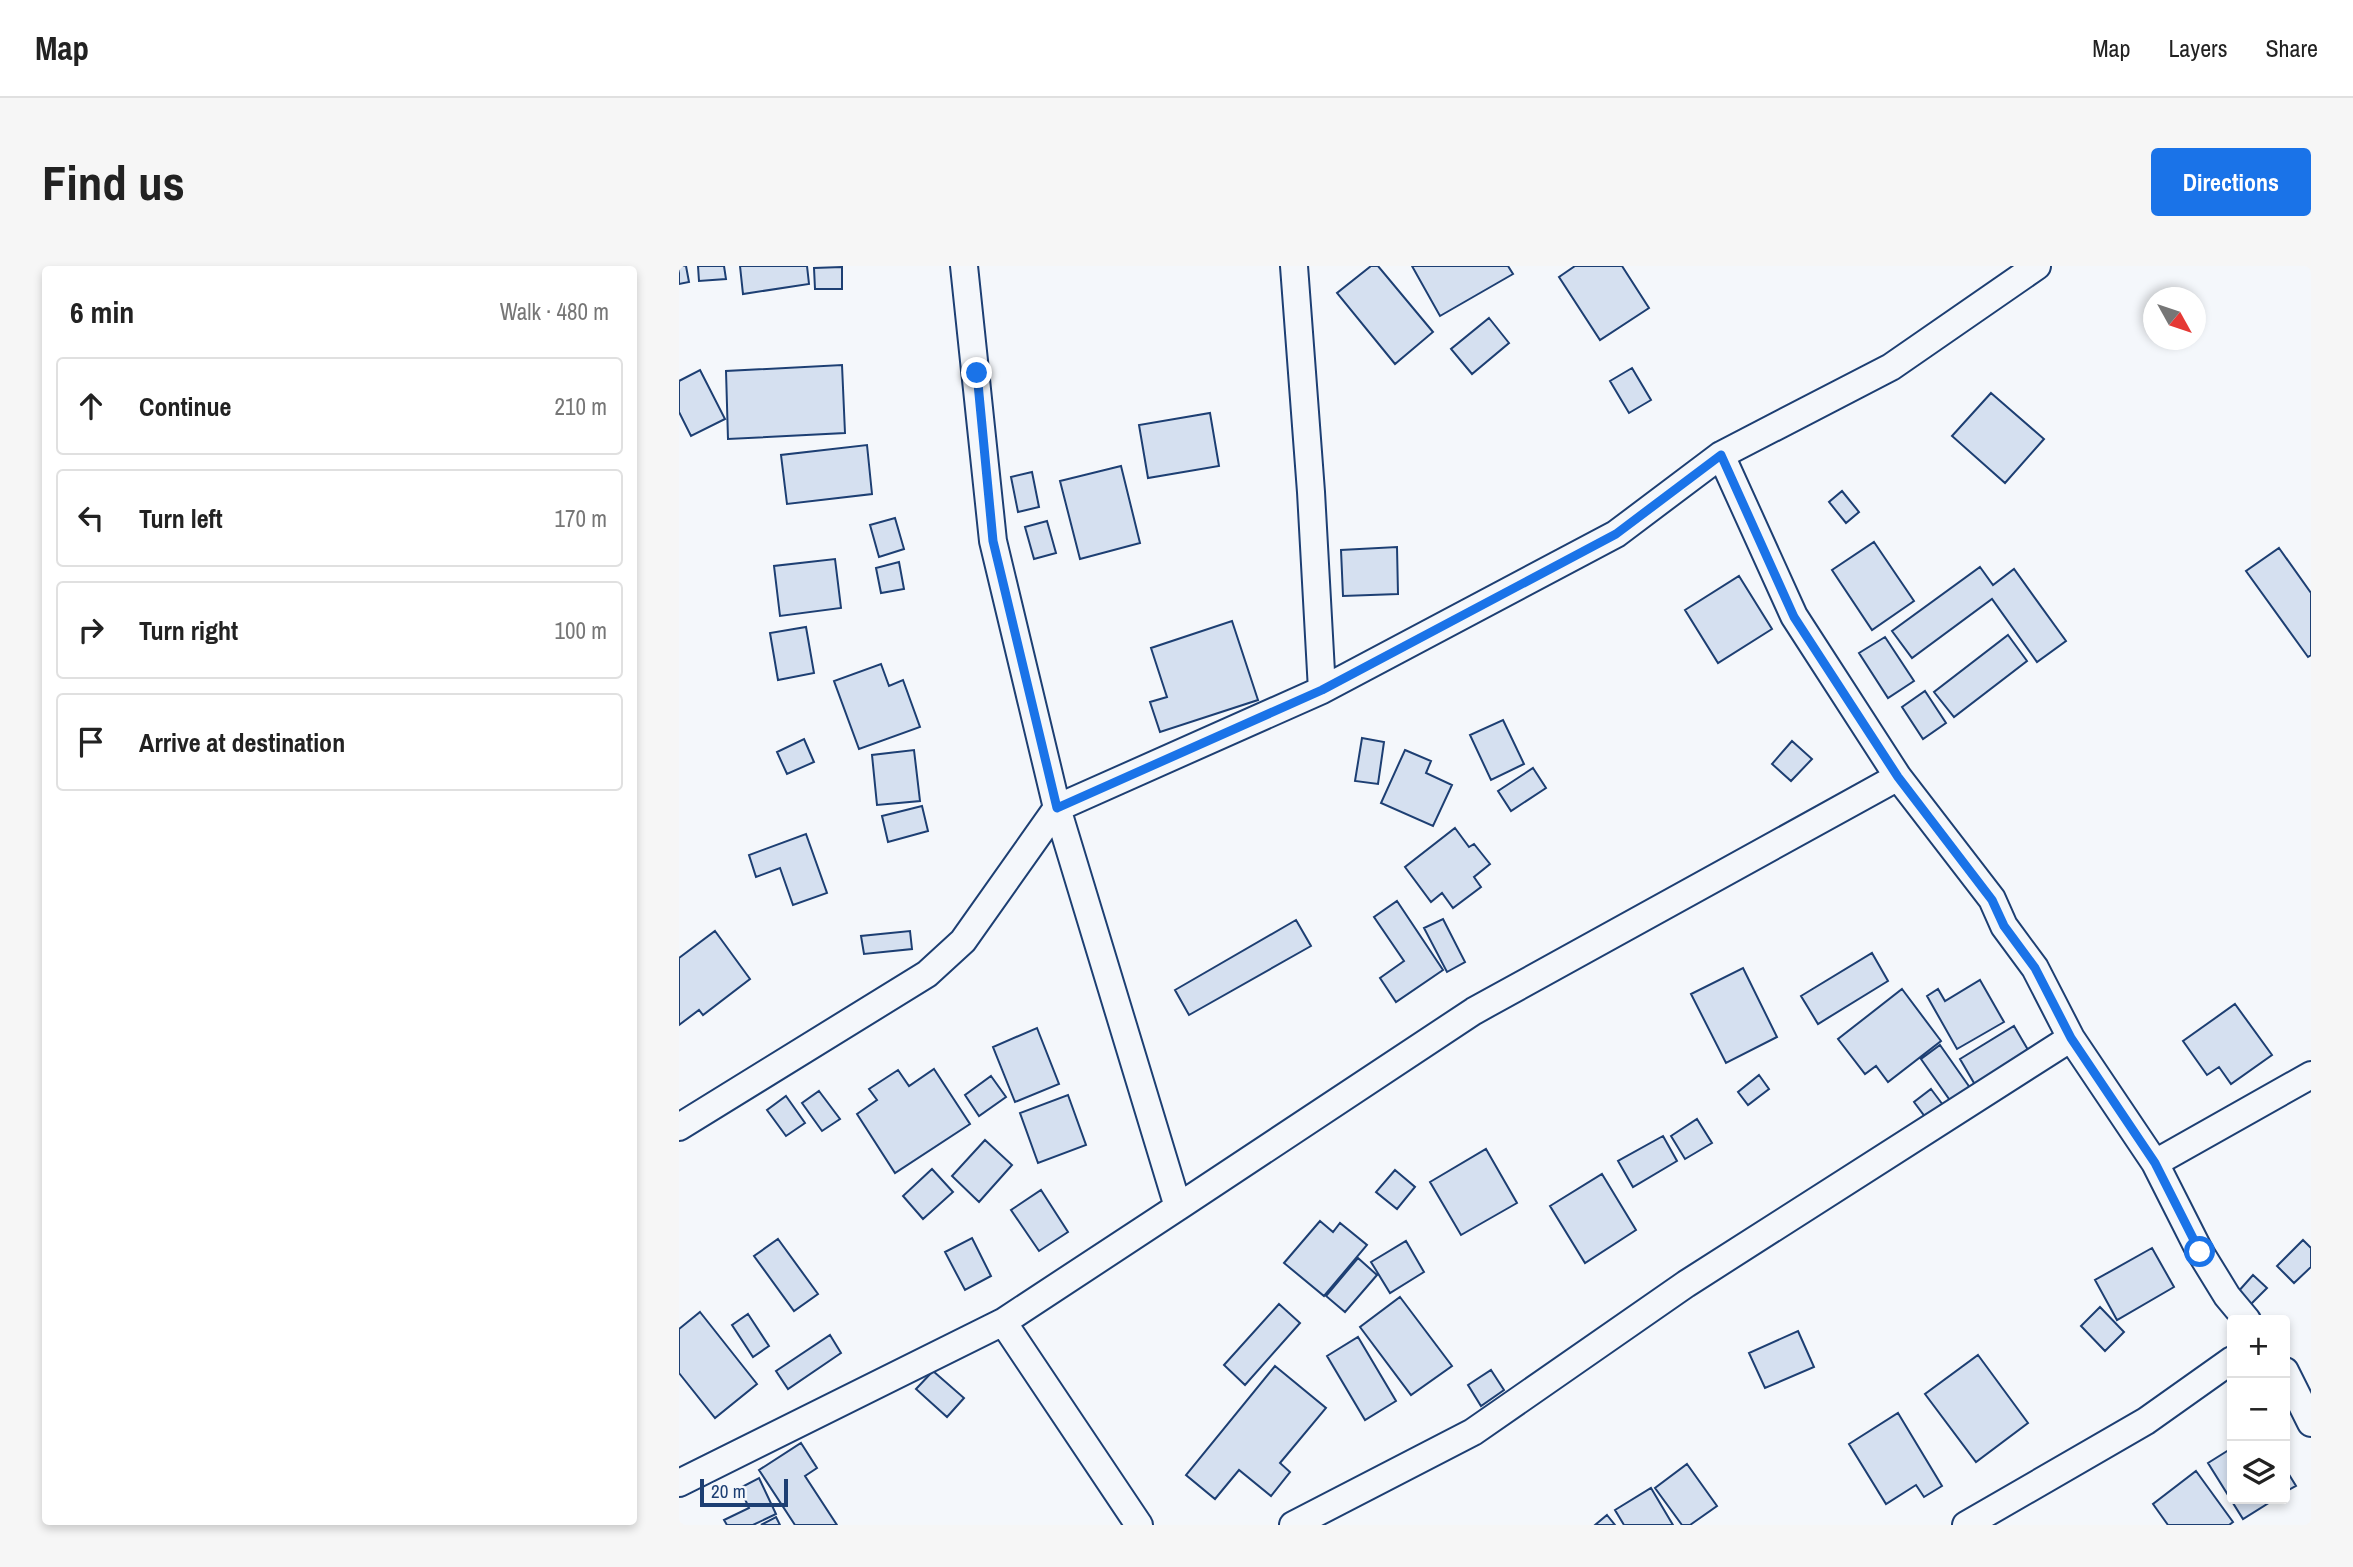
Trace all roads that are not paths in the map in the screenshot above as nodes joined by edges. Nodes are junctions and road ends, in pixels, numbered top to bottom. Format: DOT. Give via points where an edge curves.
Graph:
graph roads {
  1 [pos="964,266"];
  2 [pos="1294,266"];
  3 [pos="2037,266"];
  4 [pos="1721,455"];
  5 [pos="1322,690"];
  6 [pos="1898,777"];
  7 [pos="1057,808"];
  8 [pos="2071,1038"];
  9 [pos="2311,1075"];
  10 [pos="679,1128"];
  11 [pos="2155,1163"];
  12 [pos="1178,1207"];
  13 [pos="2243,1315"];
  14 [pos="1003,1322"];
  15 [pos="2227,1364"];
  16 [pos="2288,1378"];
  17 [pos="2311,1423"];
  18 [pos="679,1483"];
  19 [pos="1139,1525"];
  20 [pos="1293,1525"];
  21 [pos="1966,1525"];
  1 -- 7 [label="street" via="993,541"];
  2 -- 5 [label="street"];
  3 -- 4 [label="street" via="1891,367"];
  4 -- 5 [label="street" via="1616,534"];
  4 -- 6 [label="street" via="1794,617"];
  5 -- 7 [label="street"];
  6 -- 8 [label="street" via="1992,900 2004,926 2035,968"];
  6 -- 12 [label="street" via="1474,1011"];
  7 -- 10 [label="street" via="963,941 927,974"];
  7 -- 12 [label="street"];
  8 -- 11 [label="street"];
  8 -- 20 [label="street" via="1686,1284 1473,1432"];
  9 -- 11 [label="street"];
  11 -- 13 [label="street" via="2200,1252"];
  12 -- 14 [label="street"];
  14 -- 18 [label="street"];
  14 -- 19 [label="street"];
  15 -- 21 [label="street" via="2146,1421"];
  16 -- 17 [label="street"];
}
